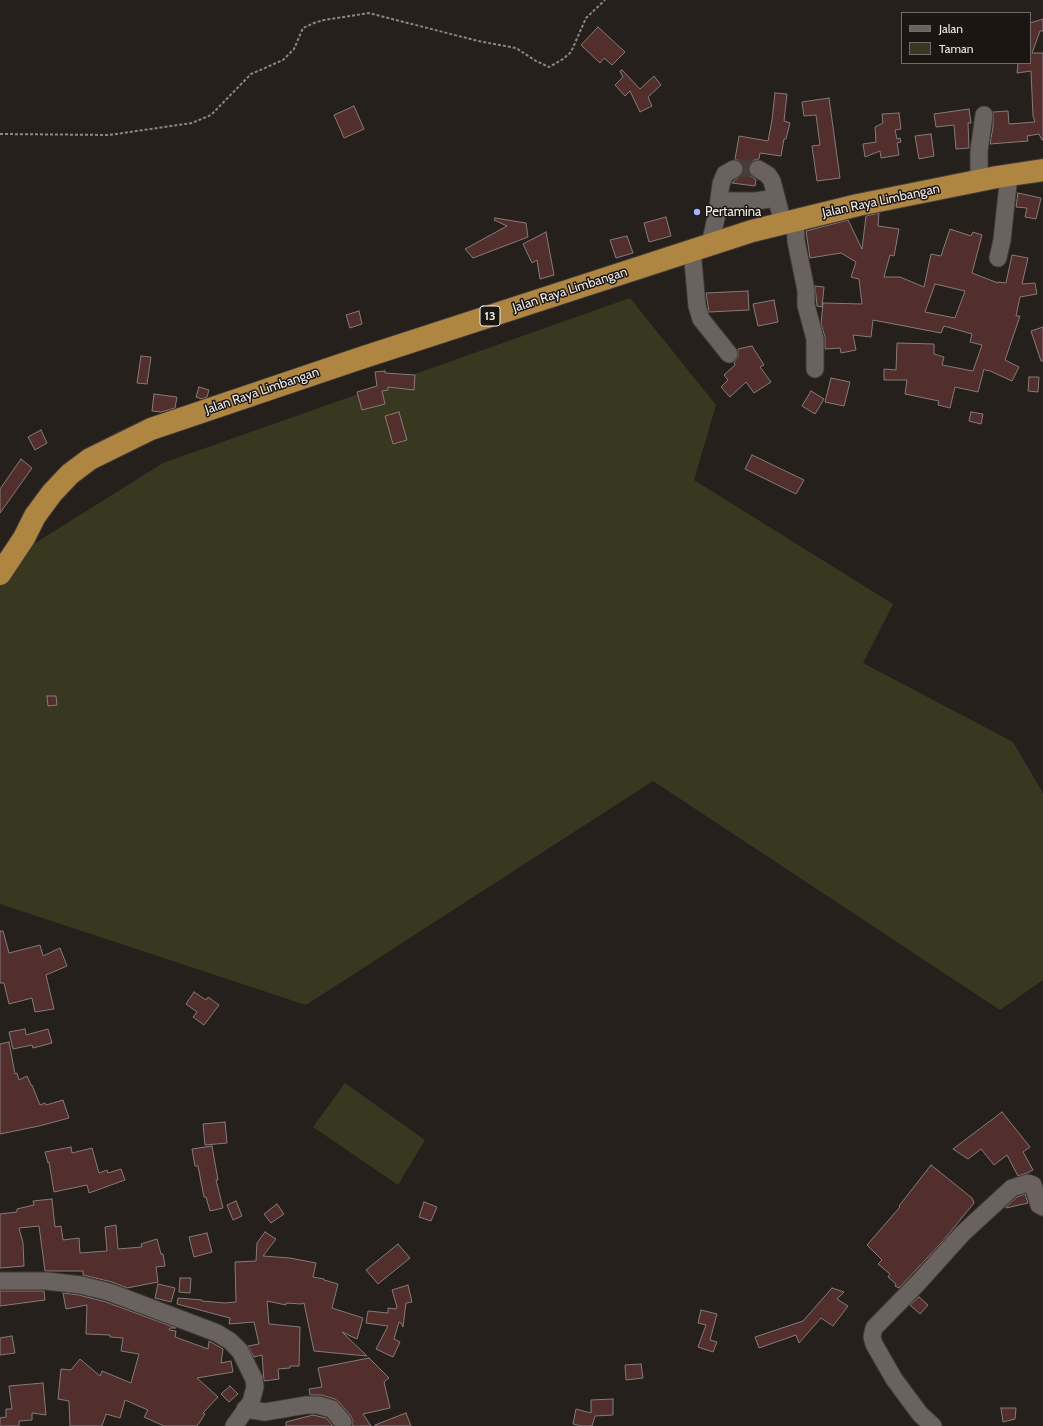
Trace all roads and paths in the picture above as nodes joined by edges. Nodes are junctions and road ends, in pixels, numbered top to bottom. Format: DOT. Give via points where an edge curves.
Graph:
graph roads {
  1 [pos="605,0"];
  2 [pos="984,115"];
  3 [pos="0,134"];
  4 [pos="734,169"];
  5 [pos="758,169"];
  6 [pos="1043,170"];
  7 [pos="1010,175"];
  8 [pos="980,181"];
  9 [pos="776,198"];
  10 [pos="719,201"];
  11 [pos="789,222"];
  12 [pos="701,247"];
  13 [pos="998,258"];
  14 [pos="729,354"];
  15 [pos="814,369"];
  16 [pos="0,574"];
  17 [pos="1043,1206"];
  18 [pos="0,1282"];
  19 [pos="245,1409"];
  20 [pos="343,1422"];
  21 [pos="234,1426"];
  22 [pos="933,1426"];
  1 -- 3 [label="path" via="586,18 571,52 563,60 549,67 516,48 478,42 369,13 314,22 303,28 294,50 283,60 252,74 211,115 192,123 109,135"];
  2 -- 8 [label="street" via="979,151"];
  4 -- 10 [label="street" via="725,174"];
  5 -- 9 [label="street" via="772,181"];
  6 -- 7 [label="highway, Jalan Raya Limbangan / 13"];
  7 -- 8 [label="highway, Jalan Raya Limbangan / 13"];
  7 -- 13 [label="street"];
  8 -- 11 [label="highway, Jalan Raya Limbangan / 13" via="858,205"];
  9 -- 10 [label="street"];
  9 -- 11 [label="street"];
  10 -- 12 [label="street"];
  11 -- 12 [label="highway, Jalan Raya Limbangan / 13"];
  11 -- 15 [label="street" via="796,241 806,290 806,305 815,339"];
  12 -- 14 [label="street" via="697,306 701,319"];
  12 -- 16 [label="highway, Jalan Raya Limbangan / 13" via="151,429 90,460 70,474 35,516"];
  17 -- 22 [label="street" via="1039,1205 1033,1185 1028,1183 1012,1188 963,1233 874,1328 874,1344 894,1379 920,1414"];
  18 -- 19 [label="street" via="46,1281 81,1285 109,1292 217,1333 240,1351 254,1379 254,1393"];
  19 -- 20 [label="street" via="265,1412 318,1405 332,1410"];
  19 -- 21 [label="street"];
}
